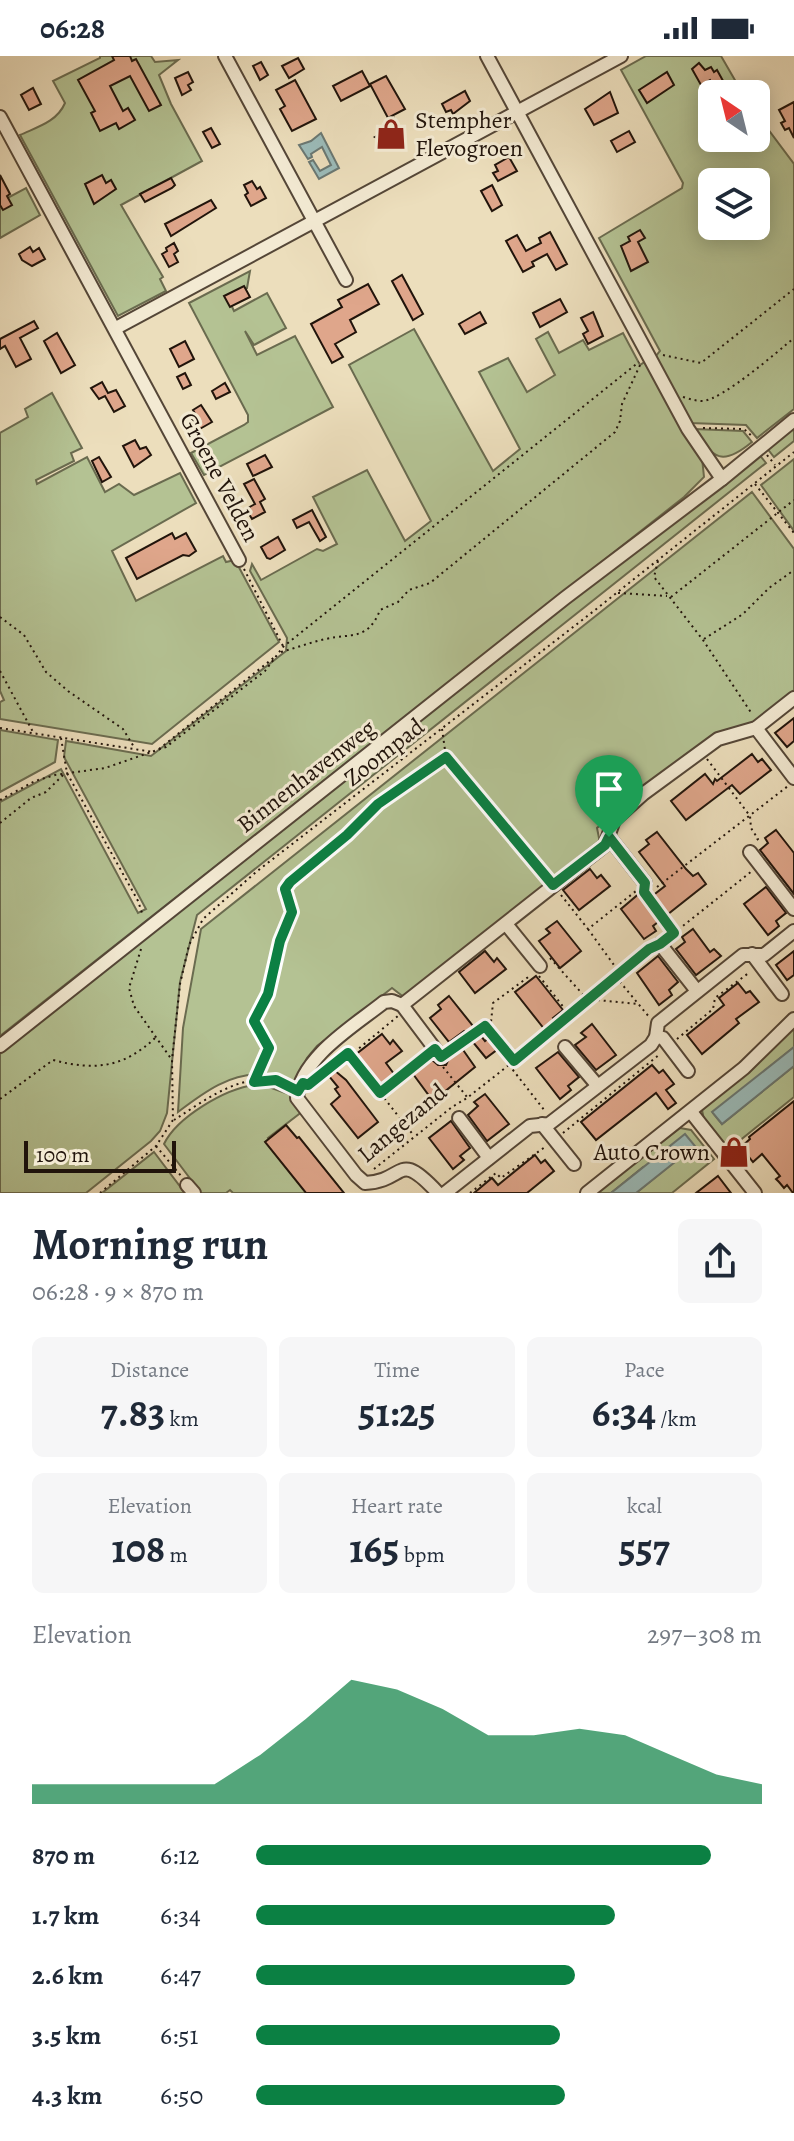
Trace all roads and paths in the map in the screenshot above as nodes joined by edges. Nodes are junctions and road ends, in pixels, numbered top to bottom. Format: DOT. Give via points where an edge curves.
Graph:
graph roads {
  1 [pos="225,56"];
  2 [pos="487,56"];
  3 [pos="621,56"];
  4 [pos="516,113"];
  5 [pos="0,117"];
  6 [pos="315,221"];
  7 [pos="346,280"];
  8 [pos="794,289"];
  9 [pos="116,328"];
  10 [pos="794,338"];
  11 [pos="648,355"];
  12 [pos="667,391"];
  13 [pos="794,417"];
  14 [pos="688,429"];
  15 [pos="759,445"];
  16 [pos="794,452"];
  17 [pos="776,466"];
  18 [pos="720,475"];
  19 [pos="754,483"];
  20 [pos="794,500"];
  21 [pos="779,512"];
  22 [pos="794,533"];
  23 [pos="239,560"];
  24 [pos="658,560"];
  25 [pos="794,570"];
  26 [pos="617,593"];
  27 [pos="669,597"];
  28 [pos="0,617"];
  29 [pos="703,640"];
  30 [pos="283,647"];
  31 [pos="281,652"];
  32 [pos="0,671"];
  33 [pos="794,698"];
  34 [pos="758,726"];
  35 [pos="0,728"];
  36 [pos="442,728"];
  37 [pos="33,733"];
  38 [pos="61,737"];
  39 [pos="135,748"];
  40 [pos="702,751"];
  41 [pos="155,752"];
  42 [pos="446,757"];
  43 [pos="66,773"];
  44 [pos="794,780"];
  45 [pos="0,800"];
  46 [pos="750,816"];
  47 [pos="0,823"];
  48 [pos="609,837"];
  49 [pos="750,852"];
  50 [pos="760,865"];
  51 [pos="553,885"];
  52 [pos="651,885"];
  53 [pos="794,909"];
  54 [pos="506,924"];
  55 [pos="148,929"];
  56 [pos="588,929"];
  57 [pos="794,931"];
  58 [pos="674,933"];
  59 [pos="660,944"];
  60 [pos="752,954"];
  61 [pos="540,966"];
  62 [pos="620,973"];
  63 [pos="616,976"];
  64 [pos="697,991"];
  65 [pos="782,994"];
  66 [pos="587,999"];
  67 [pos="638,1004"];
  68 [pos="404,1007"];
  69 [pos="569,1014"];
  70 [pos="794,1019"];
  71 [pos="658,1023"];
  72 [pos="485,1026"];
  73 [pos="156,1037"];
  74 [pos="656,1037"];
  75 [pos="0,1046"];
  76 [pos="565,1047"];
  77 [pos="438,1053"];
  78 [pos="351,1055"];
  79 [pos="172,1060"];
  80 [pos="514,1061"];
  81 [pos="509,1065"];
  82 [pos="688,1071"];
  83 [pos="254,1082"];
  84 [pos="597,1085"];
  85 [pos="300,1087"];
  86 [pos="380,1093"];
  87 [pos="467,1098"];
  88 [pos="0,1099"];
  89 [pos="691,1112"];
  90 [pos="459,1118"];
  91 [pos="173,1120"];
  92 [pos="548,1123"];
  93 [pos="414,1136"];
  94 [pos="156,1146"];
  95 [pos="489,1158"];
  96 [pos="574,1164"];
  97 [pos="365,1183"];
  98 [pos="191,1189"];
  99 [pos="100,1193"];
  100 [pos="438,1193"];
  101 [pos="445,1193"];
  102 [pos="587,1193"];
  103 [pos="755,1193"];
  1 -- 6 [label="street"];
  2 -- 4 [label="street"];
  3 -- 4 [label="street"];
  4 -- 6 [label="street"];
  4 -- 11 [label="street"];
  5 -- 9 [label="street, Groene Velden"];
  6 -- 7 [label="street"];
  6 -- 9 [label="street"];
  8 -- 11 [label="path" via="701,363"];
  9 -- 23 [label="street, Groene Velden"];
  10 -- 12 [label="path" via="705,401"];
  11 -- 12 [label="street"];
  12 -- 14 [label="street"];
  13 -- 15 [label="street, Binnenhavenweg"];
  14 -- 15 [label="path" via="744,429"];
  14 -- 18 [label="street"];
  15 -- 17 [label="path"];
  15 -- 18 [label="street, Binnenhavenweg"];
  16 -- 17 [label="path, Zoompad"];
  17 -- 19 [label="path, Zoompad"];
  18 -- 55 [label="street, Binnenhavenweg"];
  19 -- 21 [label="path"];
  19 -- 24 [label="path, Zoompad"];
  20 -- 21 [label="path"];
  21 -- 22 [label="path"];
  21 -- 27 [label="path"];
  23 -- 30 [label="path, Groene Velden"];
  24 -- 26 [label="path, Zoompad"];
  24 -- 27 [label="path" via="654,577"];
  25 -- 29 [label="path"];
  26 -- 27 [label="path"];
  26 -- 36 [label="path, Zoompad"];
  27 -- 29 [label="path"];
  28 -- 39 [label="path" via="24,635 46,672 123,729"];
  29 -- 34 [label="path"];
  30 -- 31 [label="path"];
  30 -- 31 [label="path" via="643,359 615,432 538,496 430,583 380,610 368,630"];
  31 -- 41 [label="path"];
  32 -- 37 [label="path"];
  33 -- 34 [label="street"];
  34 -- 40 [label="street" via="718,739"];
  34 -- 44 [label="street"];
  35 -- 37 [label="path"];
  36 -- 42 [label="path"];
  36 -- 79 [label="path, Zoompad" via="203,919 189,945 180,984"];
  37 -- 38 [label="path"];
  38 -- 39 [label="path"];
  38 -- 43 [label="path"];
  39 -- 41 [label="path"];
  40 -- 46 [label="path"];
  40 -- 48 [label="street" via="614,820"];
  41 -- 43 [label="path" via="105,768"];
  42 -- 51 [label="path"];
  42 -- 83 [label="path" via="378,804 285,889 292,912 268,994 254,1021 269,1048"];
  43 -- 45 [label="path" via="35,781"];
  43 -- 47 [label="path"];
  43 -- 55 [label="path" via="138,901"];
  44 -- 46 [label="path"];
  46 -- 49 [label="path" via="758,839 744,849"];
  46 -- 52 [label="path"];
  48 -- 51 [label="street"];
  48 -- 52 [label="street"];
  49 -- 50 [label="street"];
  50 -- 53 [label="street"];
  50 -- 58 [label="path, Langezand"];
  51 -- 54 [label="street"];
  51 -- 56 [label="path"];
  52 -- 56 [label="path"];
  52 -- 58 [label="path" via="644,892"];
  54 -- 61 [label="street"];
  54 -- 68 [label="street"];
  55 -- 73 [label="path" via="129,988 134,1006"];
  55 -- 75 [label="street, Binnenhavenweg"];
  56 -- 62 [label="path"];
  57 -- 60 [label="street" via="764,955"];
  58 -- 59 [label="path, Langezand"];
  59 -- 62 [label="path, Langezand"];
  59 -- 64 [label="street"];
  60 -- 64 [label="street" via="743,955"];
  60 -- 65 [label="street"];
  61 -- 66 [label="path" via="550,958"];
  62 -- 63 [label="path, Langezand"];
  63 -- 66 [label="path, Langezand"];
  63 -- 67 [label="path"];
  64 -- 71 [label="street"];
  66 -- 67 [label="path"];
  66 -- 69 [label="path, Langezand"];
  67 -- 71 [label="path"];
  68 -- 77 [label="street, Langezand"];
  68 -- 78 [label="path"];
  68 -- 85 [label="street" via="384,1002 317,1056"];
  69 -- 72 [label="path, Langezand" via="535,971 493,1003 491,1022"];
  69 -- 80 [label="path, Langezand"];
  70 -- 89 [label="street"];
  71 -- 74 [label="street"];
  72 -- 77 [label="path, Langezand"];
  72 -- 80 [label="path"];
  73 -- 79 [label="path"];
  73 -- 88 [label="path" via="143,1049 103,1067 53,1060"];
  74 -- 82 [label="street" via="663,1038"];
  74 -- 84 [label="street"];
  76 -- 84 [label="street"];
  77 -- 86 [label="path, Langezand"];
  77 -- 87 [label="path, Langezand"];
  78 -- 85 [label="path"];
  78 -- 86 [label="path"];
  79 -- 91 [label="path, Zoompad"];
  80 -- 81 [label="path, Langezand"];
  81 -- 87 [label="path, Langezand"];
  81 -- 92 [label="path"];
  83 -- 85 [label="path" via="276,1080"];
  83 -- 91 [label="path" via="232,1084"];
  84 -- 92 [label="street"];
  85 -- 97 [label="street, Langezand" via="297,1098 304,1109"];
  86 -- 93 [label="path"];
  87 -- 93 [label="path, Langezand"];
  89 -- 102 [label="street"];
  89 -- 103 [label="street"];
  90 -- 95 [label="street, Langezand"];
  91 -- 94 [label="path"];
  92 -- 95 [label="street" via="530,1126"];
  92 -- 96 [label="street"];
  93 -- 97 [label="path, Langezand" via="376,1166"];
  94 -- 98 [label="path"];
  94 -- 99 [label="path"];
  95 -- 101 [label="street"];
  97 -- 100 [label="street, Langezand" via="413,1170"];
}
